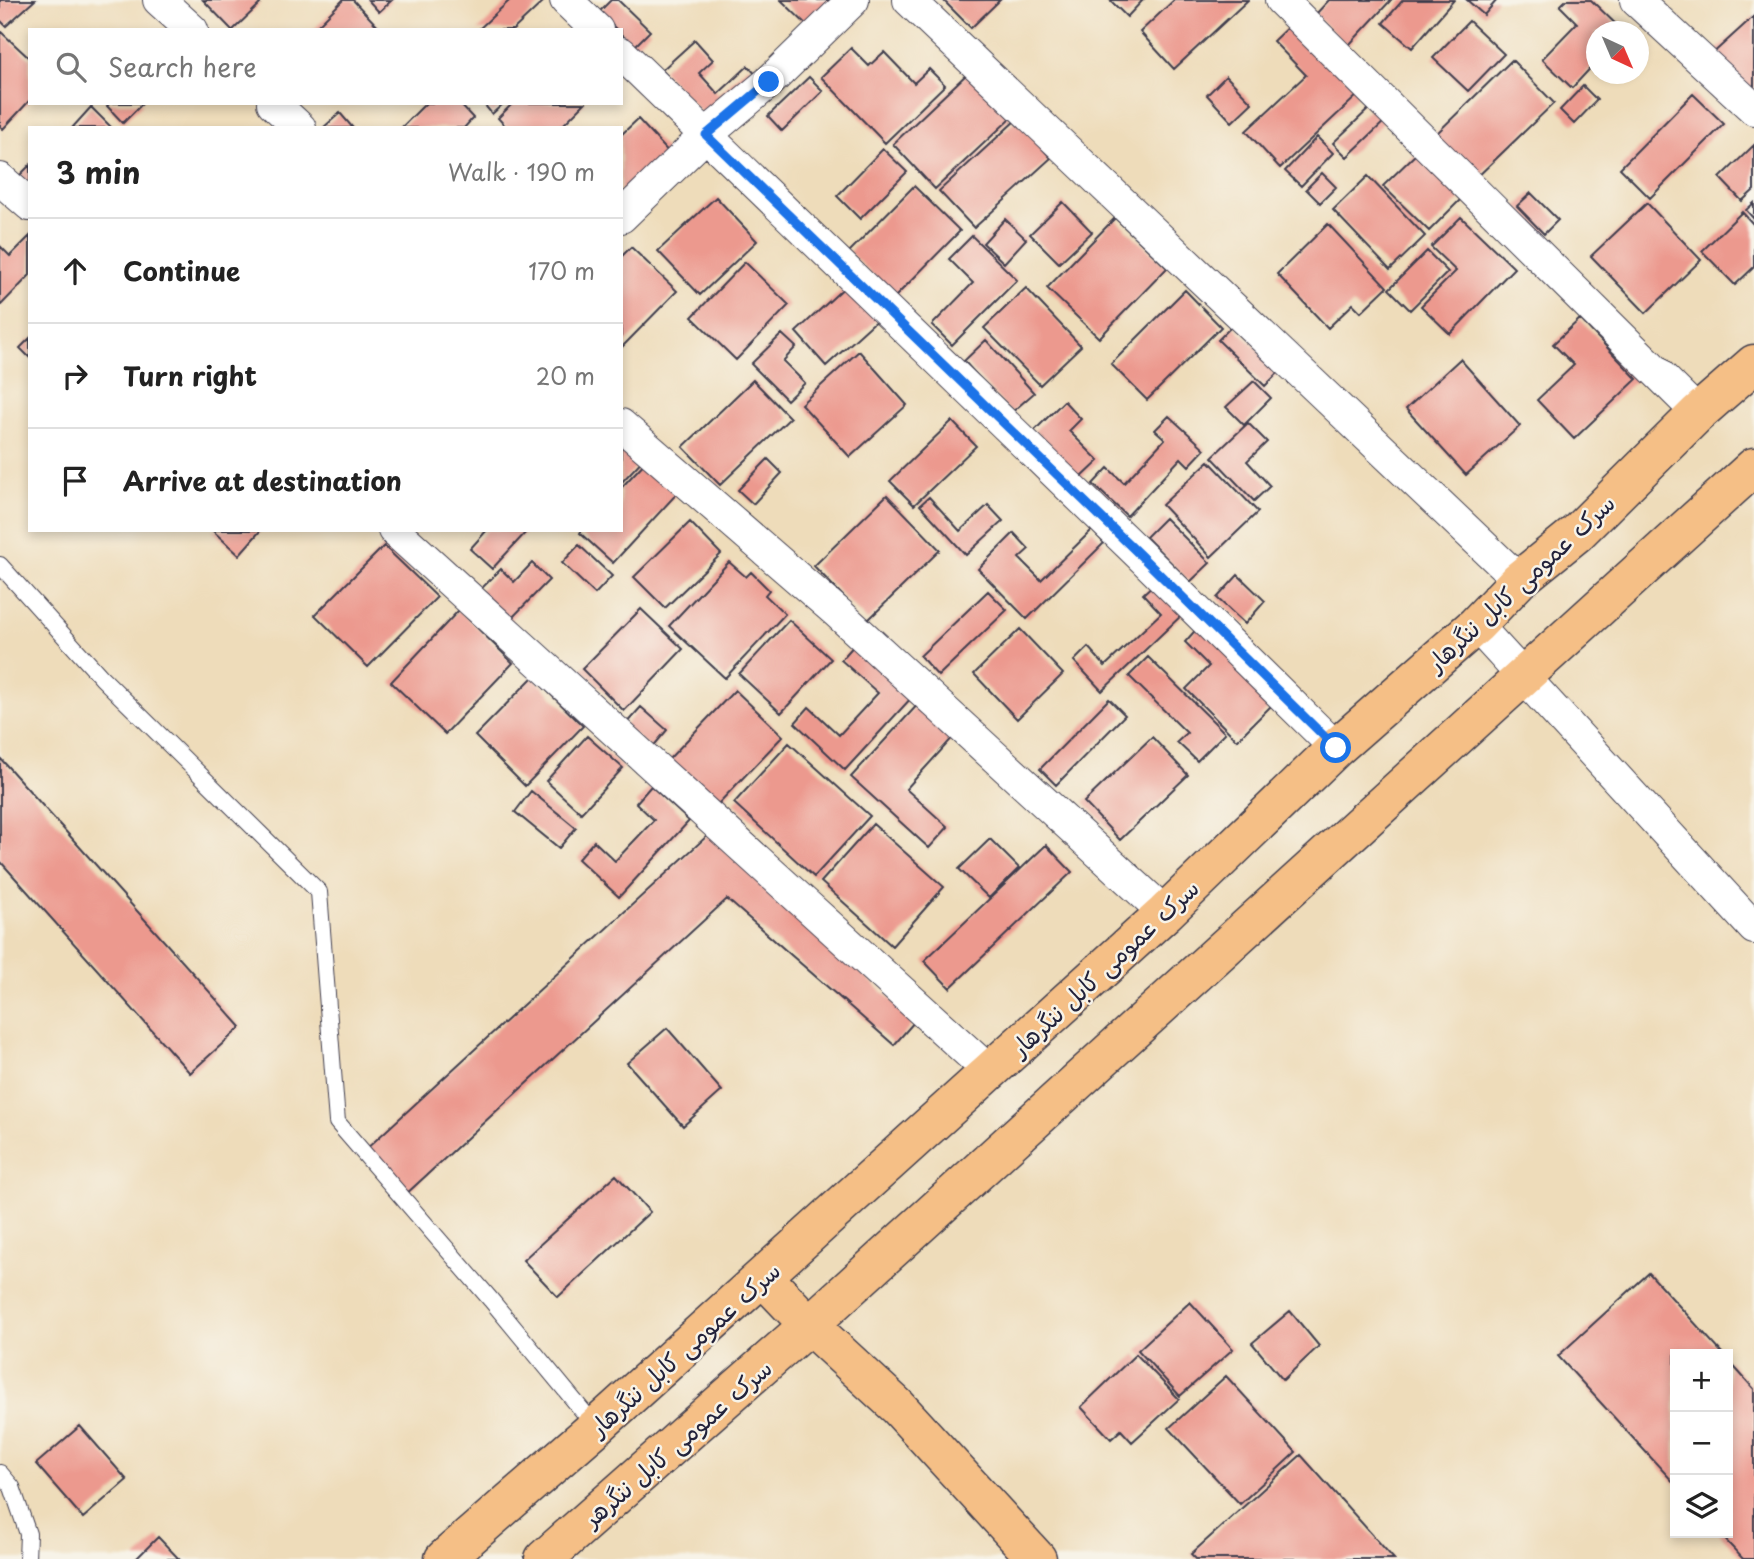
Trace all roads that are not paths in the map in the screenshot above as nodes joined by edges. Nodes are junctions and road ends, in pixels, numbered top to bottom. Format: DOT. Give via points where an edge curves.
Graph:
graph roads {
  1 [pos="159,0"];
  2 [pos="566,0"];
  3 [pos="853,0"];
  4 [pos="909,0"];
  5 [pos="1281,0"];
  6 [pos="1636,0"];
  7 [pos="190,28"];
  8 [pos="595,28"];
  9 [pos="623,55"];
  10 [pos="275,105"];
  11 [pos="1754,109"];
  12 [pos="298,126"];
  13 [pos="706,135"];
  14 [pos="0,179"];
  15 [pos="28,203"];
  16 [pos="623,214"];
  17 [pos="1754,364"];
  18 [pos="1698,413"];
  19 [pos="623,427"];
  20 [pos="1754,467"];
  21 [pos="396,532"];
  22 [pos="0,565"];
  23 [pos="1520,580"];
  24 [pos="1476,625"];
  25 [pos="1523,676"];
  26 [pos="1336,748"];
  27 [pos="1165,913"];
  28 [pos="1754,928"];
  29 [pos="990,1072"];
  30 [pos="763,1277"];
  31 [pos="809,1325"];
  32 [pos="596,1427"];
  33 [pos="0,1473"];
  34 [pos="27,1559"];
  35 [pos="444,1559"];
  36 [pos="544,1559"];
  37 [pos="1037,1559"];
  1 -- 7 [label="street"];
  2 -- 8 [label="street"];
  3 -- 13 [label="street" via="769,82"];
  4 -- 23 [label="street"];
  5 -- 18 [label="street"];
  6 -- 11 [label="street"];
  9 -- 13 [label="street"];
  10 -- 12 [label="street"];
  13 -- 16 [label="street"];
  13 -- 26 [label="street"];
  14 -- 15 [label="street"];
  17 -- 18 [label="highway, سرک عمومی کابل ننگرهار"];
  18 -- 23 [label="highway, سرک عمومی کابل ننگرهار" via="1577,533"];
  19 -- 27 [label="street" via="838,613"];
  20 -- 25 [label="highway"];
  21 -- 29 [label="street"];
  22 -- 32 [label="lane" via="102,678 319,892 337,1122"];
  23 -- 24 [label="highway, سرک عمومی کابل ننگرهار"];
  24 -- 25 [label="street"];
  24 -- 26 [label="highway, سرک عمومی کابل ننگرهار"];
  25 -- 28 [label="street"];
  25 -- 31 [label="highway"];
  26 -- 27 [label="highway, سرک عمومی کابل ننگرهار"];
  27 -- 29 [label="highway, سرک عمومی کابل ننگرهار"];
  29 -- 30 [label="highway, سرک عمومی کابل ننگرهار"];
  30 -- 31 [label="highway"];
  30 -- 32 [label="highway, سرک عمومی کابل ننگرهار"];
  31 -- 36 [label="highway, سرک عمومی کابل ننگرهر"];
  31 -- 37 [label="highway" via="898,1407"];
  32 -- 35 [label="highway, سرک عمومی کابل ننگرهار"];
  33 -- 34 [label="lane" via="12,1487 28,1534"];
}
